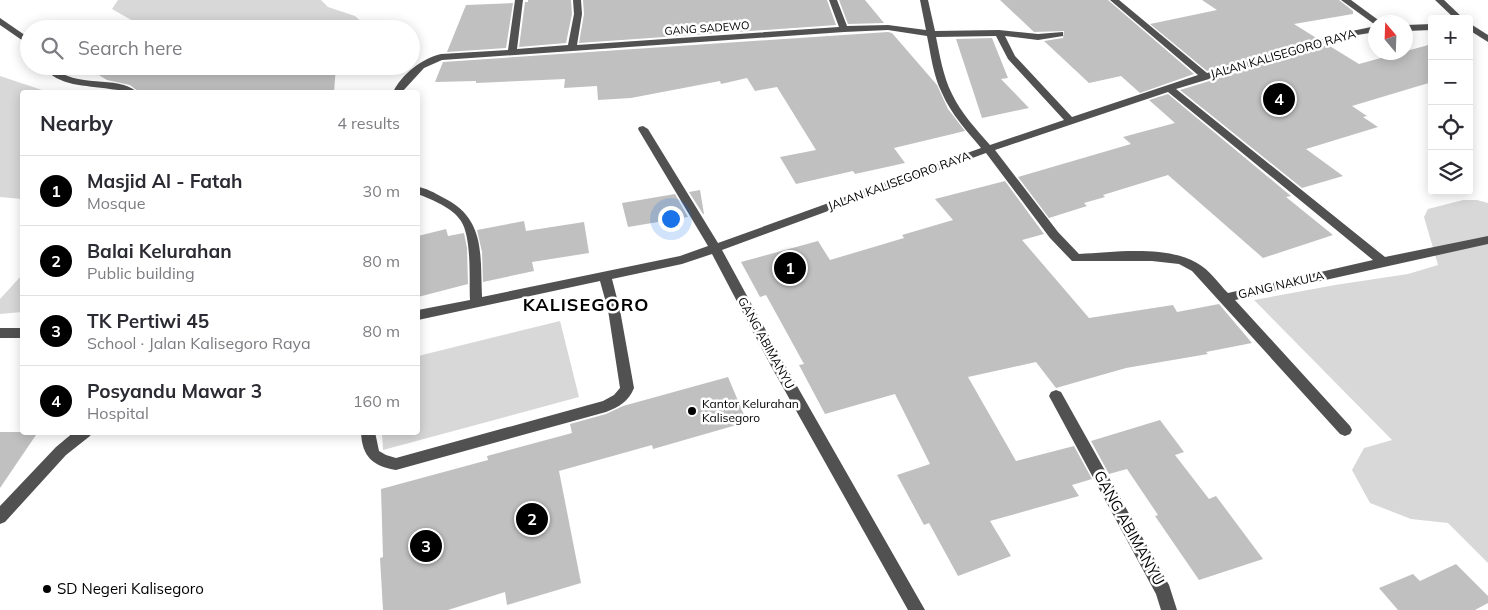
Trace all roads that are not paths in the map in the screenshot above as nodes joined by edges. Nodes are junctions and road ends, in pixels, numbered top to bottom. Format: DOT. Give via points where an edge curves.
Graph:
graph roads {
  1 [pos="518,0"];
  2 [pos="577,0"];
  3 [pos="833,0"];
  4 [pos="924,0"];
  5 [pos="1114,0"];
  6 [pos="1345,0"];
  7 [pos="1439,0"];
  8 [pos="1456,15"];
  9 [pos="1368,16"];
  10 [pos="0,21"];
  11 [pos="1473,26"];
  12 [pos="1488,26"];
  13 [pos="1428,27"];
  14 [pos="1413,28"];
  15 [pos="844,29"];
  16 [pos="1473,29"];
  17 [pos="1368,31"];
  18 [pos="999,33"];
  19 [pos="931,34"];
  20 [pos="1060,34"];
  21 [pos="20,35"];
  22 [pos="1488,39"];
  23 [pos="572,49"];
  24 [pos="512,53"];
  25 [pos="420,66"];
  26 [pos="52,75"];
  27 [pos="412,75"];
  28 [pos="1205,76"];
  29 [pos="1169,88"];
  30 [pos="123,90"];
  31 [pos="399,90"];
  32 [pos="1070,121"];
  33 [pos="643,128"];
  34 [pos="988,149"];
  35 [pos="420,191"];
  36 [pos="1488,240"];
  37 [pos="715,248"];
  38 [pos="1383,262"];
  39 [pos="605,276"];
  40 [pos="1225,298"];
  41 [pos="476,304"];
  42 [pos="420,316"];
  43 [pos="0,333"];
  44 [pos="20,333"];
  45 [pos="1056,396"];
  46 [pos="1345,430"];
  47 [pos="81,435"];
  48 [pos="368,435"];
  49 [pos="0,517"];
  50 [pos="917,610"];
  51 [pos="1169,610"];
  1 -- 24 [label="street"];
  2 -- 23 [label="street"];
  3 -- 15 [label="street"];
  4 -- 19 [label="street"];
  5 -- 28 [label="street"];
  6 -- 9 [label="street"];
  7 -- 8 [label="street"];
  10 -- 21 [label="street"];
  11 -- 12 [label="street"];
  13 -- 14 [label="street"];
  15 -- 19 [label="street, GANG SADEWO" via="910,28"];
  15 -- 23 [label="street, GANG SADEWO"];
  16 -- 22 [label="street"];
  17 -- 28 [label="street, JALAN KALISEGORO RAYA"];
  18 -- 19 [label="street, GANG SADEWO"];
  18 -- 20 [label="street, GANG SADEWO" via="1038,37"];
  18 -- 32 [label="street" via="1011,57"];
  19 -- 34 [label="street" via="940,76 948,94 963,120"];
  23 -- 24 [label="street, GANG SADEWO"];
  24 -- 25 [label="street, GANG SADEWO" via="453,56"];
  26 -- 30 [label="street"];
  27 -- 31 [label="street, GANG SADEWO"];
  28 -- 29 [label="street, JALAN KALISEGORO RAYA"];
  29 -- 32 [label="street, JALAN KALISEGORO RAYA"];
  29 -- 38 [label="street"];
  32 -- 34 [label="street, JALAN KALISEGORO RAYA"];
  33 -- 37 [label="street, GANG ABIMANYU"];
  34 -- 37 [label="street, JALAN KALISEGORO RAYA"];
  34 -- 40 [label="street, GANG NAKULA" via="1076,258 1134,257 1183,261 1194,266"];
  35 -- 41 [label="street" via="456,209 467,222"];
  36 -- 38 [label="street, GANG NAKULA"];
  37 -- 39 [label="street, JALAN KALISEGORO RAYA" via="682,260"];
  37 -- 50 [label="street, GANG ABIMANYU"];
  38 -- 40 [label="street, GANG NAKULA"];
  39 -- 41 [label="street, JALAN KALISEGORO RAYA"];
  39 -- 48 [label="street" via="614,310 627,388 625,395 606,406 396,464 381,462 373,455 368,446"];
  40 -- 46 [label="street"];
  41 -- 42 [label="street, JALAN KALISEGORO RAYA"];
  43 -- 44 [label="street"];
  45 -- 51 [label="street, GANG ABIMANYU" via="1163,591"];
  47 -- 49 [label="street" via="61,451"];
}
